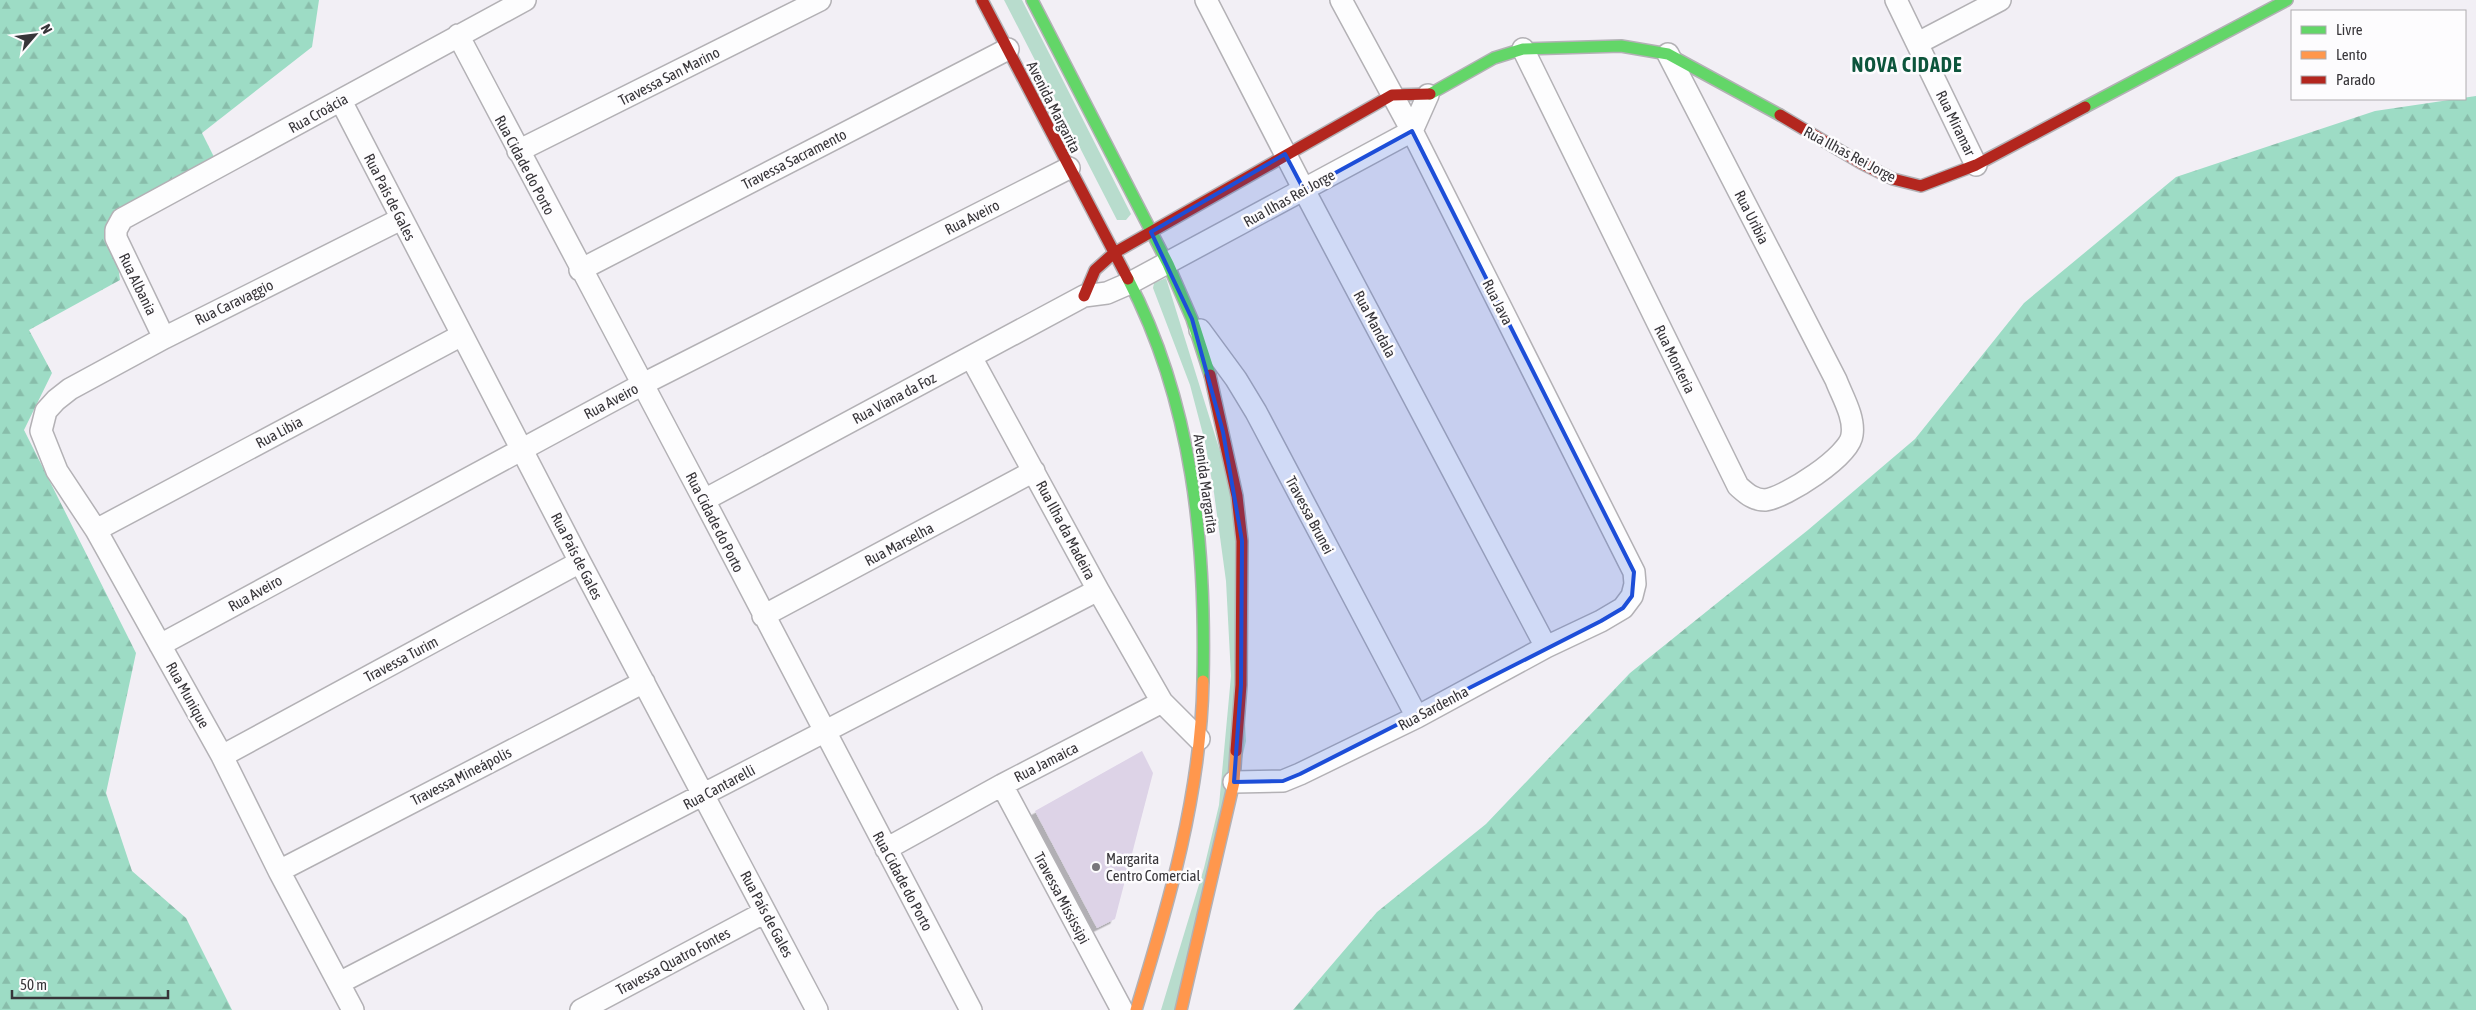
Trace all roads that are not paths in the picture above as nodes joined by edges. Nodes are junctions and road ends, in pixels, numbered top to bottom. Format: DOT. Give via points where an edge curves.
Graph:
graph roads {
  1 [pos="525,0"];
  2 [pos="820,0"];
  3 [pos="982,0"];
  4 [pos="1032,0"];
  5 [pos="1206,0"];
  6 [pos="1341,0"];
  7 [pos="1896,0"];
  8 [pos="2000,0"];
  9 [pos="2287,0"];
  10 [pos="458,35"];
  11 [pos="1918,43"];
  12 [pos="1008,49"];
  13 [pos="1523,49"];
  14 [pos="1668,54"];
  15 [pos="1392,95"];
  16 [pos="1428,95"];
  17 [pos="341,101"];
  18 [pos="1412,131"];
  19 [pos="518,151"];
  20 [pos="1285,154"];
  21 [pos="1976,165"];
  22 [pos="1069,168"];
  23 [pos="1304,190"];
  24 [pos="401,219"];
  25 [pos="116,230"];
  26 [pos="1151,232"];
  27 [pos="1114,253"];
  28 [pos="1168,264"];
  29 [pos="580,270"];
  30 [pos="1130,284"];
  31 [pos="1084,296"];
  32 [pos="1192,319"];
  33 [pos="462,335"];
  34 [pos="164,338"];
  35 [pos="971,357"];
  36 [pos="1836,380"];
  37 [pos="643,384"];
  38 [pos="70,389"];
  39 [pos="522,448"];
  40 [pos="1034,472"];
  41 [pos="704,500"];
  42 [pos="96,530"];
  43 [pos="580,562"];
  44 [pos="1098,590"];
  45 [pos="1623,608"];
  46 [pos="763,616"];
  47 [pos="160,645"];
  48 [pos="1546,647"];
  49 [pos="644,682"];
  50 [pos="1162,702"];
  51 [pos="1417,717"];
  52 [pos="826,730"];
  53 [pos="1199,739"];
  54 [pos="222,756"];
  55 [pos="1234,782"];
  56 [pos="1002,785"];
  57 [pos="703,795"];
  58 [pos="886,849"];
  59 [pos="279,871"];
  60 [pos="765,912"];
  61 [pos="339,983"];
  62 [pos="353,1010"];
  63 [pos="581,1010"];
  64 [pos="817,1010"];
  65 [pos="971,1010"];
  66 [pos="1122,1010"];
  67 [pos="1136,1010"];
  68 [pos="1181,1010"];
  1 -- 10 [label="street, Rua Croácia"];
  2 -- 19 [label="street, Travessa San Marino"];
  3 -- 12 [label="main road, Avenida Margarita"];
  4 -- 26 [label="main road, Avenida Margarita"];
  5 -- 20 [label="street, Rua Mandala"];
  6 -- 15 [label="street, Rua Java"];
  7 -- 11 [label="street, Rua Miramar"];
  8 -- 11 [label="street"];
  9 -- 21 [label="main road, Rua Ilhas Rei Jorge"];
  10 -- 17 [label="street, Rua Croácia"];
  10 -- 19 [label="street, Rua Cidade do Porto"];
  11 -- 21 [label="street, Rua Miramar"];
  12 -- 22 [label="main road, Avenida Margarita"];
  12 -- 29 [label="street, Travessa Sacramento"];
  13 -- 14 [label="main road, Rua Ilhas Rei Jorge" via="1621,46"];
  13 -- 16 [label="main road, Rua Ilhas Rei Jorge" via="1494,58"];
  13 -- 36 [label="street, Rua Monteria" via="1720,451 1738,486 1750,497 1763,500 1777,498 1846,450 1852,436 1851,421"];
  14 -- 21 [label="main road, Rua Ilhas Rei Jorge" via="1893,179 1921,186"];
  14 -- 36 [label="street, Rua Uribia"];
  15 -- 16 [label="main road, Rua Ilhas Rei Jorge"];
  15 -- 18 [label="street, Rua Java"];
  15 -- 20 [label="main road, Rua Ilhas Rei Jorge"];
  16 -- 18 [label="street"];
  17 -- 24 [label="street, Rua País de Gales"];
  17 -- 25 [label="street, Rua Croácia" via="122,219"];
  18 -- 23 [label="street, Rua Ilhas Rei Jorge"];
  18 -- 45 [label="street, Rua Java" via="1634,572 1634,590"];
  19 -- 29 [label="street, Rua Cidade do Porto"];
  20 -- 23 [label="street, Rua Mandala"];
  20 -- 26 [label="main road, Rua Ilhas Rei Jorge"];
  22 -- 27 [label="main road, Avenida Margarita"];
  22 -- 37 [label="street, Rua Aveiro"];
  23 -- 28 [label="street, Rua Ilhas Rei Jorge"];
  23 -- 48 [label="street, Rua Mandala"];
  24 -- 33 [label="street, Rua País de Gales"];
  24 -- 34 [label="street, Rua Caravaggio"];
  25 -- 34 [label="street, Rua Albania" via="116,238"];
  26 -- 27 [label="main road, Rua Ilhas Rei Jorge"];
  26 -- 28 [label="main road, Avenida Margarita"];
  27 -- 30 [label="main road, Avenida Margarita"];
  27 -- 31 [label="main road" via="1096,270"];
  28 -- 30 [label="street, Rua Ilhas Rei Jorge"];
  28 -- 32 [label="main road, Avenida Margarita"];
  29 -- 37 [label="street, Rua Cidade do Porto"];
  30 -- 31 [label="street, Rua Viana da Foz" via="1107,293"];
  30 -- 53 [label="main road, Avenida Margarita" via="1169,378 1198,515 1204,599"];
  31 -- 35 [label="street, Rua Viana da Foz"];
  32 -- 51 [label="street, Travessa Brunei" via="1256,412"];
  32 -- 55 [label="main road, Avenida Margarita" via="1221,422 1237,496 1242,541 1241,685"];
  33 -- 39 [label="street, Rua País de Gales"];
  33 -- 42 [label="street, Rua Libia"];
  34 -- 38 [label="street, Rua Caravaggio"];
  35 -- 40 [label="street, Rua Ilha da Madeira"];
  35 -- 41 [label="street, Rua Viana da Foz"];
  37 -- 39 [label="street, Rua Aveiro"];
  37 -- 41 [label="street, Rua Cidade do Porto"];
  38 -- 42 [label="street, Rua Munique" via="46,411 41,431 57,472"];
  39 -- 43 [label="street, Rua País de Gales"];
  39 -- 47 [label="street, Rua Aveiro"];
  40 -- 44 [label="street, Rua Ilha da Madeira"];
  40 -- 46 [label="street, Rua Marselha"];
  41 -- 46 [label="street, Rua Cidade do Porto"];
  42 -- 47 [label="street, Rua Munique"];
  43 -- 49 [label="street, Rua País de Gales"];
  43 -- 54 [label="street, Travessa Turim"];
  44 -- 50 [label="street, Rua Ilha da Madeira"];
  44 -- 52 [label="street, Rua Cantarelli"];
  45 -- 48 [label="street, Rua Sardenha"];
  46 -- 52 [label="street, Rua Cidade do Porto"];
  47 -- 54 [label="street, Rua Munique"];
  48 -- 51 [label="street, Rua Sardenha"];
  49 -- 57 [label="street, Rua País de Gales"];
  49 -- 59 [label="street, Travessa Mineápolis"];
  50 -- 53 [label="street"];
  50 -- 56 [label="street, Rua Jamaica"];
  51 -- 55 [label="street, Rua Sardenha" via="1283,781"];
  52 -- 57 [label="street, Rua Cantarelli"];
  52 -- 58 [label="street, Rua Cidade do Porto"];
  53 -- 67 [label="main road, Avenida Margarita" via="1178,864"];
  54 -- 59 [label="street, Rua Munique"];
  55 -- 68 [label="main road, Avenida Margarita"];
  56 -- 58 [label="street, Rua Jamaica"];
  56 -- 66 [label="street, Travessa Mississipi"];
  57 -- 60 [label="street, Rua País de Gales"];
  57 -- 61 [label="street, Rua Cantarelli"];
  58 -- 65 [label="street, Rua Cidade do Porto"];
  59 -- 61 [label="street, Rua Munique"];
  60 -- 63 [label="street, Travessa Quatro Fontes"];
  60 -- 64 [label="street, Rua País de Gales"];
  61 -- 62 [label="street, Rua Munique"];
}
